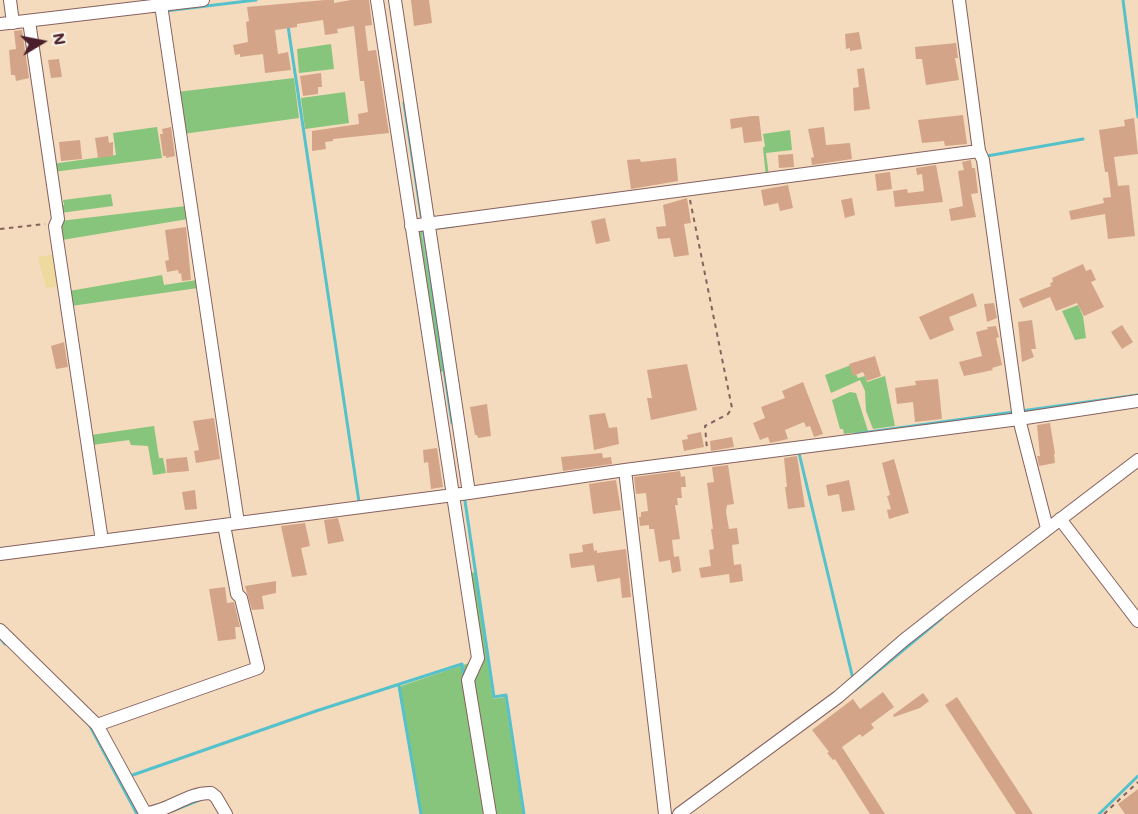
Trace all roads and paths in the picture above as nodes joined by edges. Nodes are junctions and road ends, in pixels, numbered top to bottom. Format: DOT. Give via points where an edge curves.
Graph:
graph roads {
  1 [pos="10,0"];
  2 [pos="203,0"];
  3 [pos="377,0"];
  4 [pos="395,0"];
  5 [pos="959,0"];
  6 [pos="161,9"];
  7 [pos="6,24"];
  8 [pos="29,24"];
  9 [pos="979,152"];
  10 [pos="689,196"];
  11 [pos="56,222"];
  12 [pos="421,226"];
  13 [pos="0,229"];
  14 [pos="1138,401"];
  15 [pos="1018,414"];
  16 [pos="708,452"];
  17 [pos="1138,460"];
  18 [pos="625,470"];
  19 [pos="469,489"];
  20 [pos="453,491"];
  21 [pos="238,520"];
  22 [pos="1062,521"];
  23 [pos="224,525"];
  24 [pos="1047,528"];
  25 [pos="101,538"];
  26 [pos="0,554"];
  27 [pos="1138,621"];
  28 [pos="0,630"];
  29 [pos="97,725"];
  30 [pos="1138,782"];
  31 [pos="226,814"];
  32 [pos="490,814"];
  33 [pos="665,814"];
  34 [pos="679,814"];
  35 [pos="1104,814"];
  1 -- 7 [label="street"];
  2 -- 6 [label="street"];
  3 -- 12 [label="street"];
  4 -- 12 [label="street"];
  5 -- 9 [label="street"];
  6 -- 8 [label="street"];
  6 -- 21 [label="street"];
  7 -- 8 [label="street"];
  8 -- 11 [label="street"];
  9 -- 12 [label="street"];
  9 -- 15 [label="street"];
  10 -- 16 [label="path" via="732,408 705,426"];
  11 -- 13 [label="path"];
  11 -- 25 [label="street"];
  12 -- 19 [label="street"];
  12 -- 20 [label="street"];
  14 -- 15 [label="street"];
  15 -- 18 [label="street"];
  15 -- 24 [label="street"];
  17 -- 22 [label="street"];
  18 -- 19 [label="street"];
  18 -- 33 [label="street"];
  19 -- 20 [label="street"];
  20 -- 21 [label="street"];
  20 -- 32 [label="street" via="478,658 468,680"];
  21 -- 23 [label="street"];
  22 -- 24 [label="street"];
  22 -- 27 [label="street"];
  23 -- 25 [label="street"];
  23 -- 29 [label="street" via="237,594 258,668"];
  24 -- 34 [label="street" via="838,697"];
  25 -- 26 [label="street"];
  28 -- 29 [label="street"];
  29 -- 31 [label="street" via="147,813 211,793"];
  30 -- 35 [label="path"];
}
